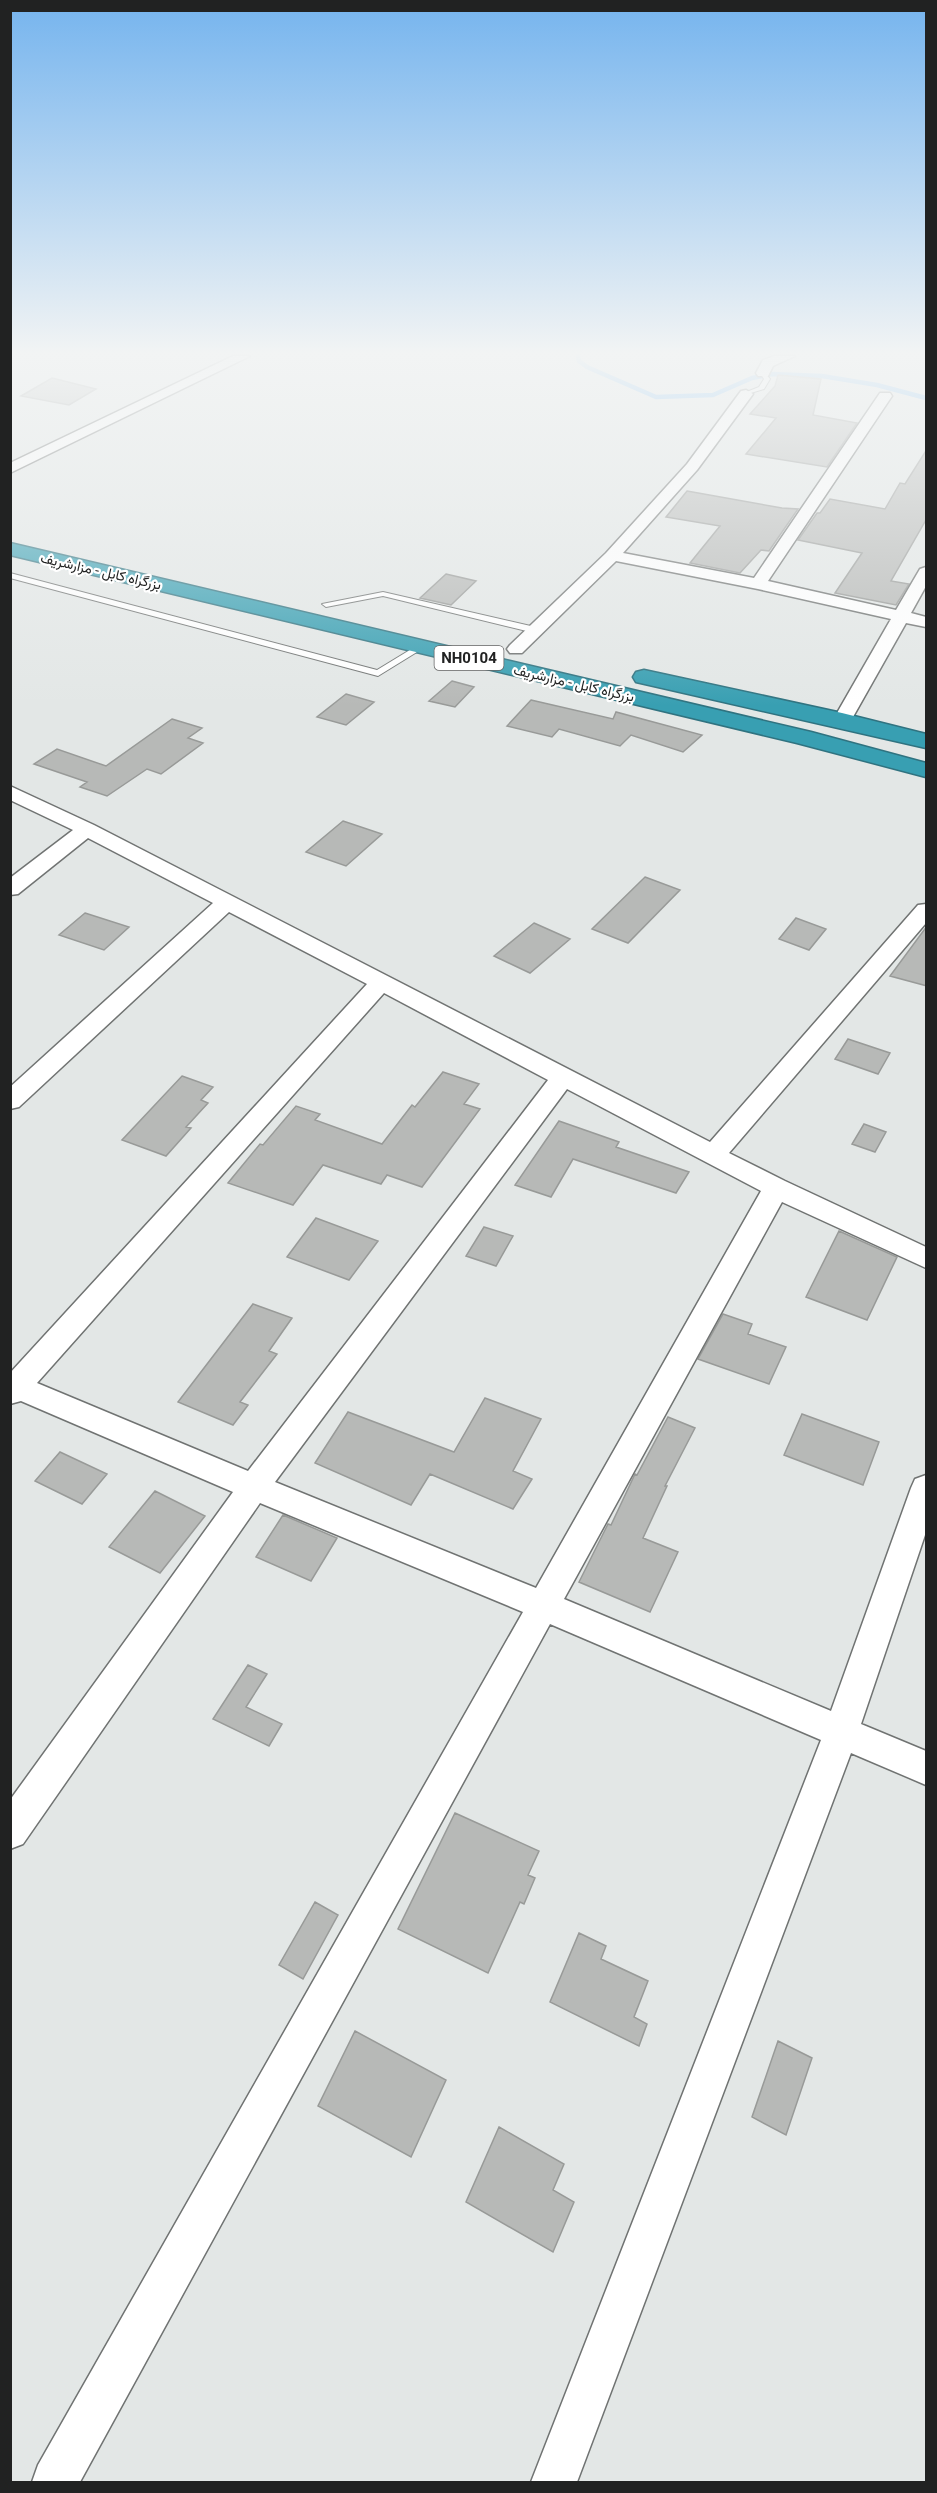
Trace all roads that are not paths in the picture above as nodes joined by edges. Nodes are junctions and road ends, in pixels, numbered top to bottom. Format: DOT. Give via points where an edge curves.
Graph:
graph roads {
  1 [pos="687,472"];
  2 [pos="833,472"];
  3 [pos="15,540"];
  4 [pos="612,556"];
  5 [pos="927,572"];
  6 [pos="10,575"];
  7 [pos="758,584"];
  8 [pos="326,604"];
  9 [pos="902,617"];
  10 [pos="927,622"];
  11 [pos="535,630"];
  12 [pos="421,647"];
  13 [pos="516,649"];
  14 [pos="556,658"];
  15 [pos="623,672"];
  16 [pos="842,720"];
  17 [pos="927,741"];
  18 [pos="927,770"];
  19 [pos="10,792"];
  20 [pos="87,829"];
  21 [pos="10,889"];
  22 [pos="227,902"];
  23 [pos="927,910"];
  24 [pos="382,982"];
  25 [pos="563,1077"];
  26 [pos="10,1101"];
  27 [pos="713,1155"];
  28 [pos="776,1188"];
  29 [pos="927,1258"];
  30 [pos="12,1388"];
  31 [pos="254,1487"];
  32 [pos="927,1488"];
  33 [pos="542,1605"];
  34 [pos="841,1732"];
  35 [pos="927,1768"];
  36 [pos="10,1831"];
  37 [pos="55,2482"];
  38 [pos="554,2482"];
  1 -- 4 [label="street"];
  2 -- 7 [label="street"];
  3 -- 8 [label="highway, بزرگراه کابل - مزارشریف / NH0104"];
  3 -- 12 [label="highway, بزرگراه کابل - مزارشریف / NH0104"];
  4 -- 7 [label="street"];
  4 -- 11 [label="street"];
  5 -- 9 [label="street"];
  6 -- 12 [label="lane" via="378,673"];
  7 -- 9 [label="street"];
  8 -- 11 [label="lane" via="382,594"];
  8 -- 13 [label="highway, بزرگراه کابل - مزارشریف / NH0104"];
  9 -- 10 [label="street"];
  9 -- 16 [label="street"];
  11 -- 13 [label="street"];
  12 -- 18 [label="highway, بزرگراه کابل - مزارشریف / NH0104"];
  13 -- 14 [label="highway, بزرگراه کابل - مزارشریف / NH0104"];
  15 -- 16 [label="highway, بزرگراه کابل - مزارشریف"];
  16 -- 17 [label="highway, بزرگراه کابل - مزارشریف"];
  19 -- 20 [label="street"];
  20 -- 21 [label="street"];
  20 -- 22 [label="street"];
  22 -- 24 [label="street"];
  22 -- 26 [label="street"];
  23 -- 27 [label="street"];
  24 -- 25 [label="street"];
  24 -- 30 [label="street"];
  25 -- 27 [label="street"];
  25 -- 31 [label="street"];
  27 -- 28 [label="street"];
  28 -- 29 [label="street"];
  28 -- 33 [label="street"];
  30 -- 31 [label="street"];
  31 -- 33 [label="street"];
  31 -- 36 [label="street"];
  32 -- 34 [label="street"];
  33 -- 34 [label="street"];
  33 -- 37 [label="street"];
  34 -- 35 [label="street"];
  34 -- 38 [label="street"];
}
